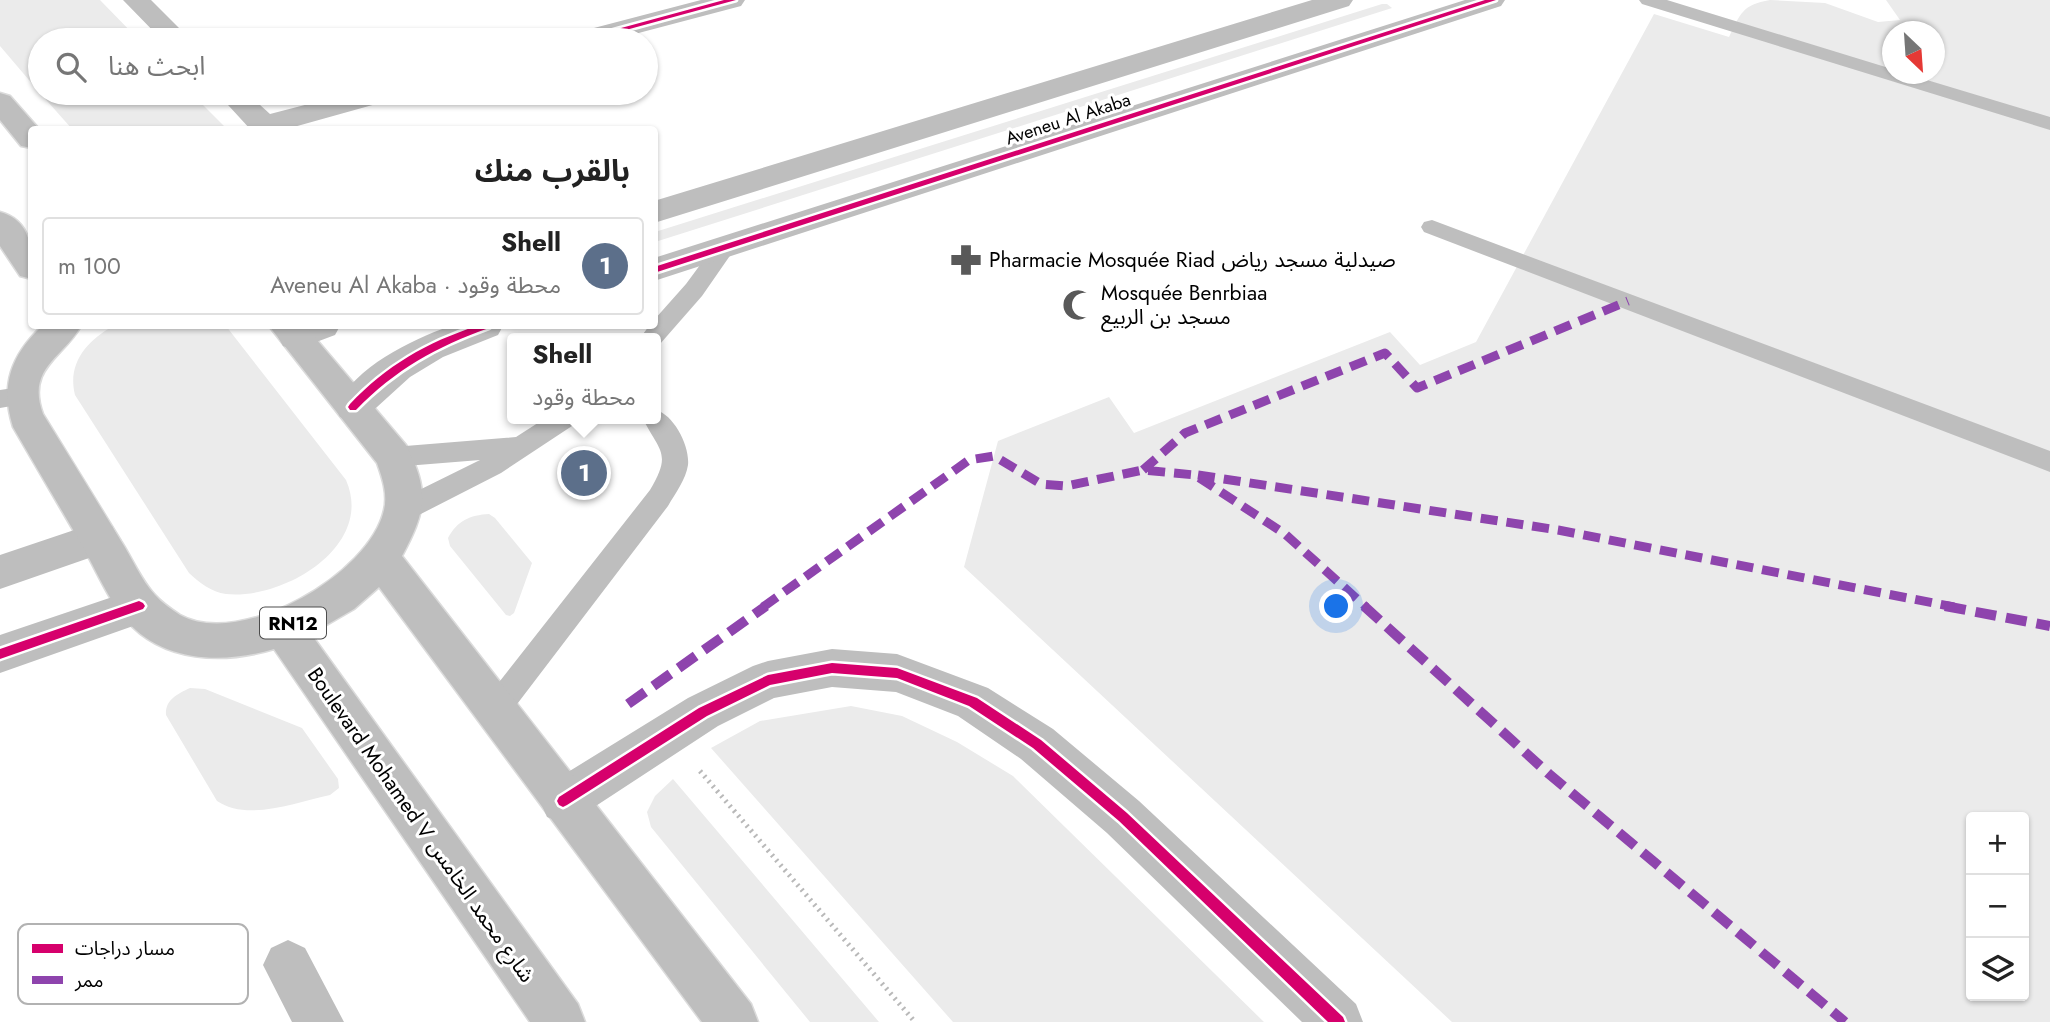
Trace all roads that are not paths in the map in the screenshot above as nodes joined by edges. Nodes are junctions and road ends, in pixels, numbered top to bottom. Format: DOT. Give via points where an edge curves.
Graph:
graph roads {
  1 [pos="136,0"];
  2 [pos="732,0"];
  3 [pos="1340,0"];
  4 [pos="1492,0"];
  5 [pos="1648,0"];
  6 [pos="1436,8"];
  7 [pos="165,28"];
  8 [pos="626,28"];
  9 [pos="0,102"];
  10 [pos="243,105"];
  11 [pos="342,105"];
  12 [pos="2050,124"];
  13 [pos="265,126"];
  14 [pos="269,126"];
  15 [pos="28,134"];
  16 [pos="658,211"];
  17 [pos="0,223"];
  18 [pos="1432,227"];
  19 [pos="725,247"];
  20 [pos="28,261"];
  21 [pos="658,269"];
  22 [pos="302,329"];
  23 [pos="464,329"];
  24 [pos="52,331"];
  25 [pos="656,333"];
  26 [pos="10,398"];
  27 [pos="353,407"];
  28 [pos="555,424"];
  29 [pos="660,424"];
  30 [pos="523,446"];
  31 [pos="393,457"];
  32 [pos="2050,463"];
  33 [pos="404,510"];
  34 [pos="98,538"];
  35 [pos="380,557"];
  36 [pos="0,572"];
  37 [pos="139,606"];
  38 [pos="283,628"];
  39 [pos="0,654"];
  40 [pos="495,710"];
  41 [pos="563,801"];
  42 [pos="288,965"];
  43 [pos="319,1022"];
  44 [pos="560,1022"];
  45 [pos="733,1022"];
  46 [pos="1338,1022"];
  1 -- 7 [label="street"];
  2 -- 8 [label="street"];
  3 -- 16 [label="street, Aveneu Al Akaba"];
  4 -- 6 [label="street, Aveneu Al Akaba"];
  5 -- 12 [label="lane"];
  6 -- 19 [label="street, Aveneu Al Akaba"];
  9 -- 15 [label="street"];
  10 -- 13 [label="street"];
  11 -- 14 [label="street"];
  17 -- 20 [label="street"];
  18 -- 32 [label="lane"];
  19 -- 21 [label="street, Aveneu Al Akaba"];
  19 -- 25 [label="lane"];
  22 -- 27 [label="street, RN12"];
  23 -- 27 [label="street" via="388,372"];
  24 -- 26 [label="street, RN12"];
  26 -- 34 [label="street, RN12"];
  27 -- 31 [label="street, RN12"];
  28 -- 30 [label="lane"];
  29 -- 40 [label="lane" via="673,450 675,467 659,498"];
  30 -- 31 [label="lane"];
  30 -- 33 [label="lane"];
  31 -- 33 [label="street, RN12" via="404,479"];
  33 -- 35 [label="street, RN12"];
  34 -- 36 [label="street"];
  34 -- 37 [label="street, RN12"];
  35 -- 38 [label="street, RN12" via="327,606"];
  35 -- 40 [label="street"];
  37 -- 38 [label="street, RN12" via="159,626 194,639 237,639"];
  37 -- 39 [label="street"];
  38 -- 44 [label="street, Boulevard Mohamed V شارع محمد الخامس / RN12"];
  40 -- 41 [label="street"];
  41 -- 45 [label="street"];
  41 -- 46 [label="street" via="667,733 768,680 832,668 897,673 973,702 1037,744 1123,817"];
  42 -- 43 [label="street"];
}
